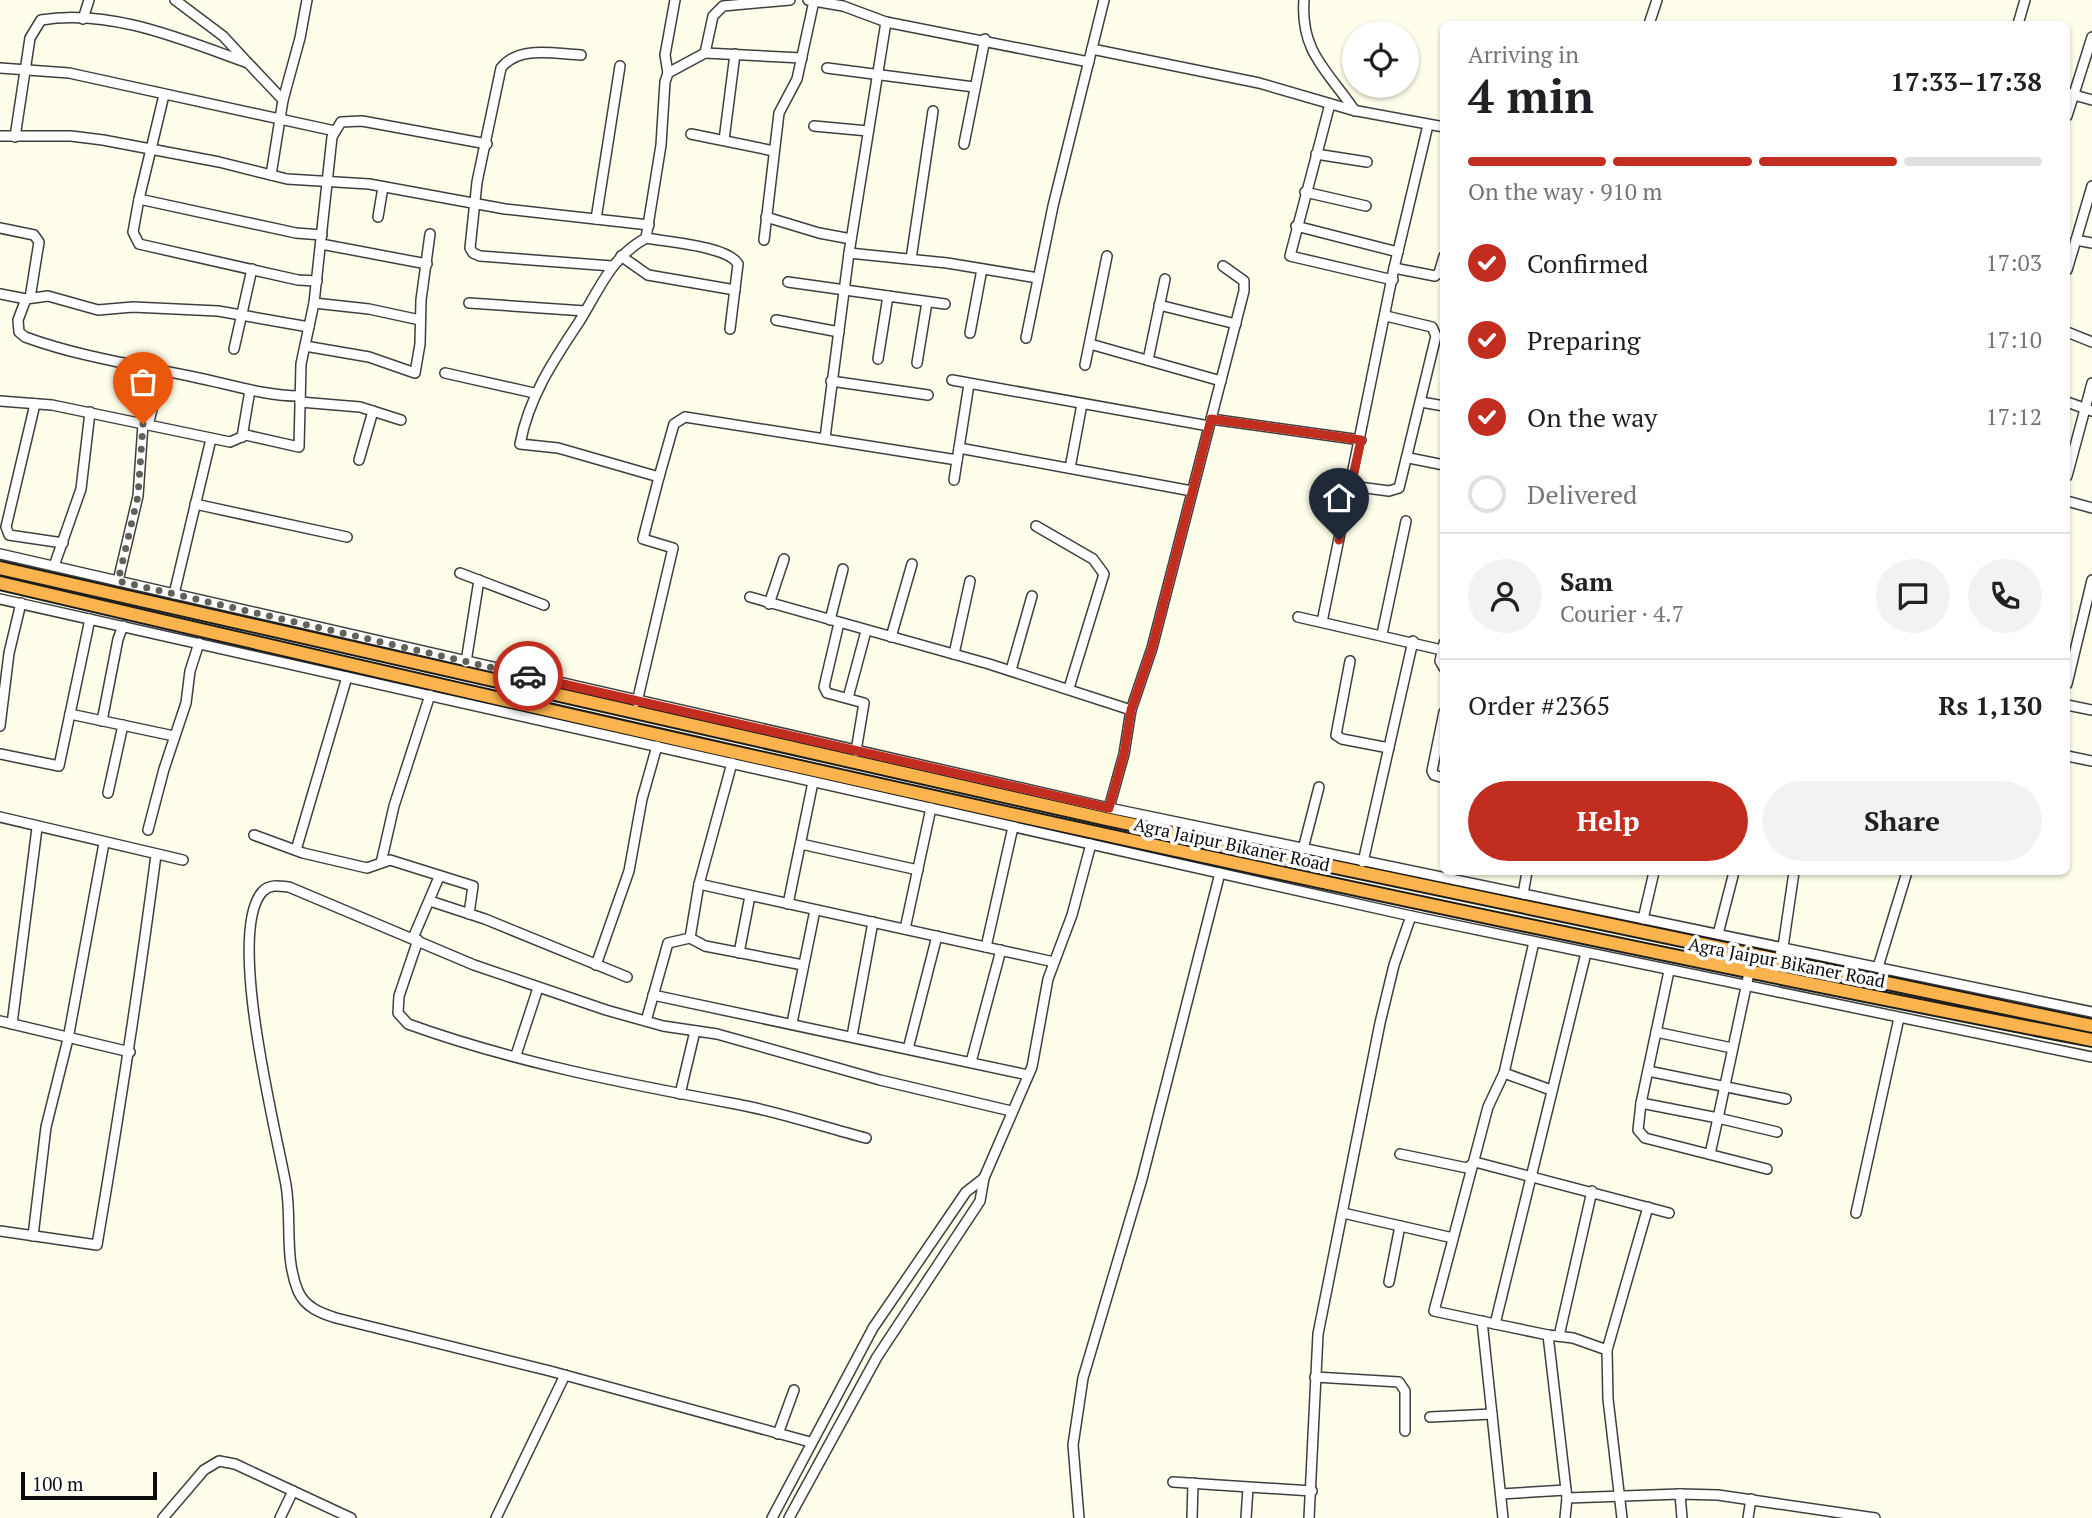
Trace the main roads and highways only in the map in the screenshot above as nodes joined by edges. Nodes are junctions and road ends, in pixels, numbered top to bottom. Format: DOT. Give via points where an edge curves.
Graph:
graph roads {
  1 [pos="0,568"];
  2 [pos="0,583"];
  3 [pos="2092,1026"];
  4 [pos="2092,1040"];
  1 -- 3 [label="highway, Agra Jaipur Bikaner Road" via="1092,816"];
  2 -- 4 [label="highway, Agra Jaipur Bikaner Road" via="855,779 1749,973"];
}
